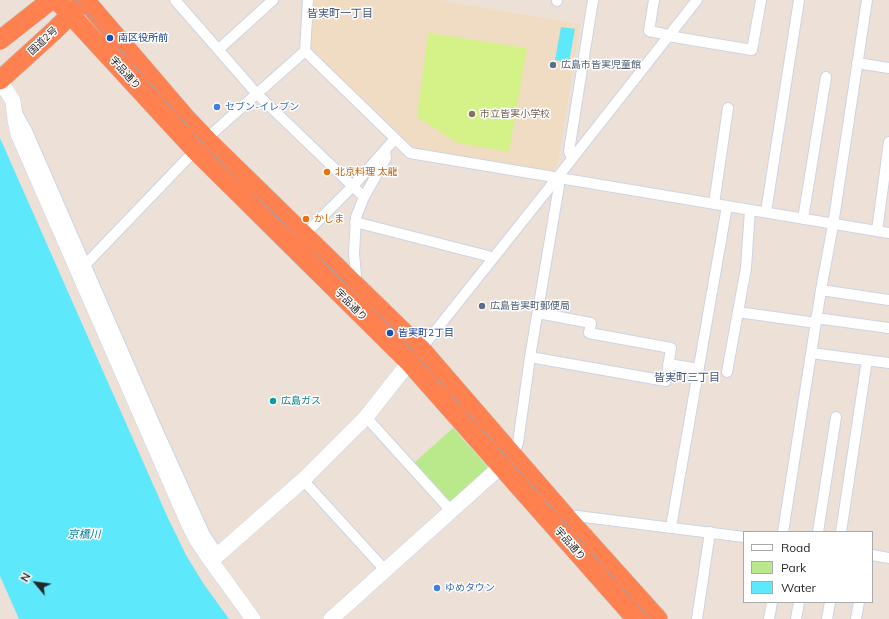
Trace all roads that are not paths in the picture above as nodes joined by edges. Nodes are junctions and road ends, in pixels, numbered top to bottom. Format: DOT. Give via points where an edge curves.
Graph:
graph roads {
  1 [pos="51,0"];
  2 [pos="57,0"];
  3 [pos="85,0"];
  4 [pos="175,0"];
  5 [pos="273,0"];
  6 [pos="308,0"];
  7 [pos="593,0"];
  8 [pos="654,0"];
  9 [pos="697,0"];
  10 [pos="760,0"];
  11 [pos="799,0"];
  12 [pos="867,0"];
  13 [pos="71,15"];
  14 [pos="668,36"];
  15 [pos="0,40"];
  16 [pos="219,49"];
  17 [pos="305,51"];
  18 [pos="857,64"];
  19 [pos="889,68"];
  20 [pos="826,77"];
  21 [pos="0,80"];
  22 [pos="257,94"];
  23 [pos="728,108"];
  24 [pos="14,110"];
  25 [pos="394,140"];
  26 [pos="889,142"];
  27 [pos="200,145"];
  28 [pos="385,150"];
  29 [pos="572,158"];
  30 [pos="558,178"];
  31 [pos="353,186"];
  32 [pos="364,197"];
  33 [pos="714,204"];
  34 [pos="727,206"];
  35 [pos="750,210"];
  36 [pos="766,212"];
  37 [pos="803,219"];
  38 [pos="355,222"];
  39 [pos="833,225"];
  40 [pos="876,231"];
  41 [pos="889,233"];
  42 [pos="298,241"];
  43 [pos="492,259"];
  44 [pos="85,265"];
  45 [pos="351,281"];
  46 [pos="821,290"];
  47 [pos="889,300"];
  48 [pos="738,312"];
  49 [pos="538,313"];
  50 [pos="816,320"];
  51 [pos="889,328"];
  52 [pos="811,353"];
  53 [pos="415,355"];
  54 [pos="530,357"];
  55 [pos="867,360"];
  56 [pos="889,363"];
  57 [pos="668,364"];
  58 [pos="699,369"];
  59 [pos="727,372"];
  60 [pos="366,417"];
  61 [pos="836,417"];
  62 [pos="507,461"];
  63 [pos="303,480"];
  64 [pos="452,512"];
  65 [pos="568,519"];
  66 [pos="671,527"];
  67 [pos="783,531"];
  68 [pos="818,531"];
  69 [pos="841,531"];
  70 [pos="710,532"];
  71 [pos="743,537"];
  72 [pos="873,556"];
  73 [pos="214,558"];
  74 [pos="889,558"];
  75 [pos="385,570"];
  76 [pos="772,603"];
  77 [pos="799,603"];
  78 [pos="830,603"];
  79 [pos="859,603"];
  80 [pos="253,619"];
  81 [pos="331,619"];
  82 [pos="636,619"];
  83 [pos="658,619"];
  84 [pos="697,619"];
  85 [pos="769,619"];
  86 [pos="796,619"];
  87 [pos="827,619"];
  88 [pos="856,619"];
  1 -- 15 [label="highway"];
  2 -- 13 [label="highway, 宇品通り"];
  3 -- 13 [label="highway, 国道2号"];
  3 -- 27 [label="highway, 宇品通り"];
  4 -- 16 [label="street"];
  5 -- 16 [label="street"];
  6 -- 17 [label="street"];
  7 -- 29 [label="street" via="569,151"];
  8 -- 14 [label="street" via="649,31"];
  9 -- 14 [label="street"];
  10 -- 14 [label="street" via="752,50"];
  11 -- 36 [label="street"];
  12 -- 18 [label="street"];
  13 -- 21 [label="highway, 国道2号"];
  13 -- 27 [label="highway, 宇品通り"];
  14 -- 29 [label="street"];
  16 -- 22 [label="street"];
  17 -- 22 [label="street"];
  17 -- 25 [label="street"];
  18 -- 19 [label="street"];
  18 -- 39 [label="street"];
  20 -- 37 [label="street"];
  21 -- 24 [label="street" via="13,101"];
  22 -- 27 [label="street"];
  22 -- 31 [label="street"];
  23 -- 33 [label="street"];
  24 -- 44 [label="street" via="27,131"];
  24 -- 73 [label="street" via="21,141 188,523 196,539"];
  25 -- 28 [label="street"];
  25 -- 30 [label="street" via="410,153"];
  26 -- 40 [label="street"];
  27 -- 42 [label="highway, 宇品通り"];
  27 -- 44 [label="street"];
  28 -- 31 [label="street"];
  28 -- 32 [label="street" via="386,158"];
  29 -- 30 [label="street"];
  30 -- 33 [label="street"];
  30 -- 43 [label="street"];
  30 -- 49 [label="street" via="559,186"];
  31 -- 32 [label="street"];
  31 -- 42 [label="street"];
  32 -- 38 [label="street"];
  33 -- 34 [label="street"];
  34 -- 35 [label="street"];
  34 -- 58 [label="street"];
  35 -- 36 [label="street"];
  35 -- 48 [label="street" via="746,268"];
  36 -- 37 [label="street"];
  37 -- 39 [label="street"];
  38 -- 43 [label="street"];
  38 -- 45 [label="street" via="356,275"];
  39 -- 40 [label="street"];
  39 -- 46 [label="street"];
  40 -- 41 [label="street"];
  42 -- 45 [label="highway, 宇品通り"];
  42 -- 53 [label="highway, 宇品通り"];
  43 -- 53 [label="street"];
  44 -- 73 [label="street"];
  45 -- 53 [label="highway, 宇品通り"];
  46 -- 47 [label="street"];
  46 -- 50 [label="street"];
  48 -- 50 [label="street"];
  48 -- 59 [label="street"];
  49 -- 54 [label="street"];
  49 -- 57 [label="street" via="591,323 590,333 671,348"];
  50 -- 51 [label="street"];
  50 -- 52 [label="street"];
  52 -- 55 [label="street"];
  52 -- 67 [label="street"];
  53 -- 60 [label="street"];
  53 -- 62 [label="highway, 宇品通り"];
  54 -- 57 [label="street" via="666,380"];
  54 -- 62 [label="street" via="518,443"];
  55 -- 56 [label="street"];
  55 -- 69 [label="street"];
  57 -- 58 [label="street"];
  58 -- 66 [label="street"];
  60 -- 63 [label="street"];
  60 -- 64 [label="street"];
  61 -- 68 [label="street"];
  62 -- 64 [label="street"];
  62 -- 65 [label="highway, 宇品通り"];
  62 -- 82 [label="highway, 宇品通り"];
  63 -- 73 [label="street"];
  63 -- 75 [label="street"];
  64 -- 75 [label="street"];
  65 -- 66 [label="street" via="577,516"];
  65 -- 83 [label="highway, 宇品通り"];
  66 -- 70 [label="street"];
  70 -- 71 [label="street"];
  70 -- 84 [label="street"];
  72 -- 74 [label="street"];
  73 -- 80 [label="street"];
  75 -- 81 [label="street"];
  76 -- 85 [label="street"];
  77 -- 86 [label="street"];
  78 -- 87 [label="street"];
  79 -- 88 [label="street"];
}
